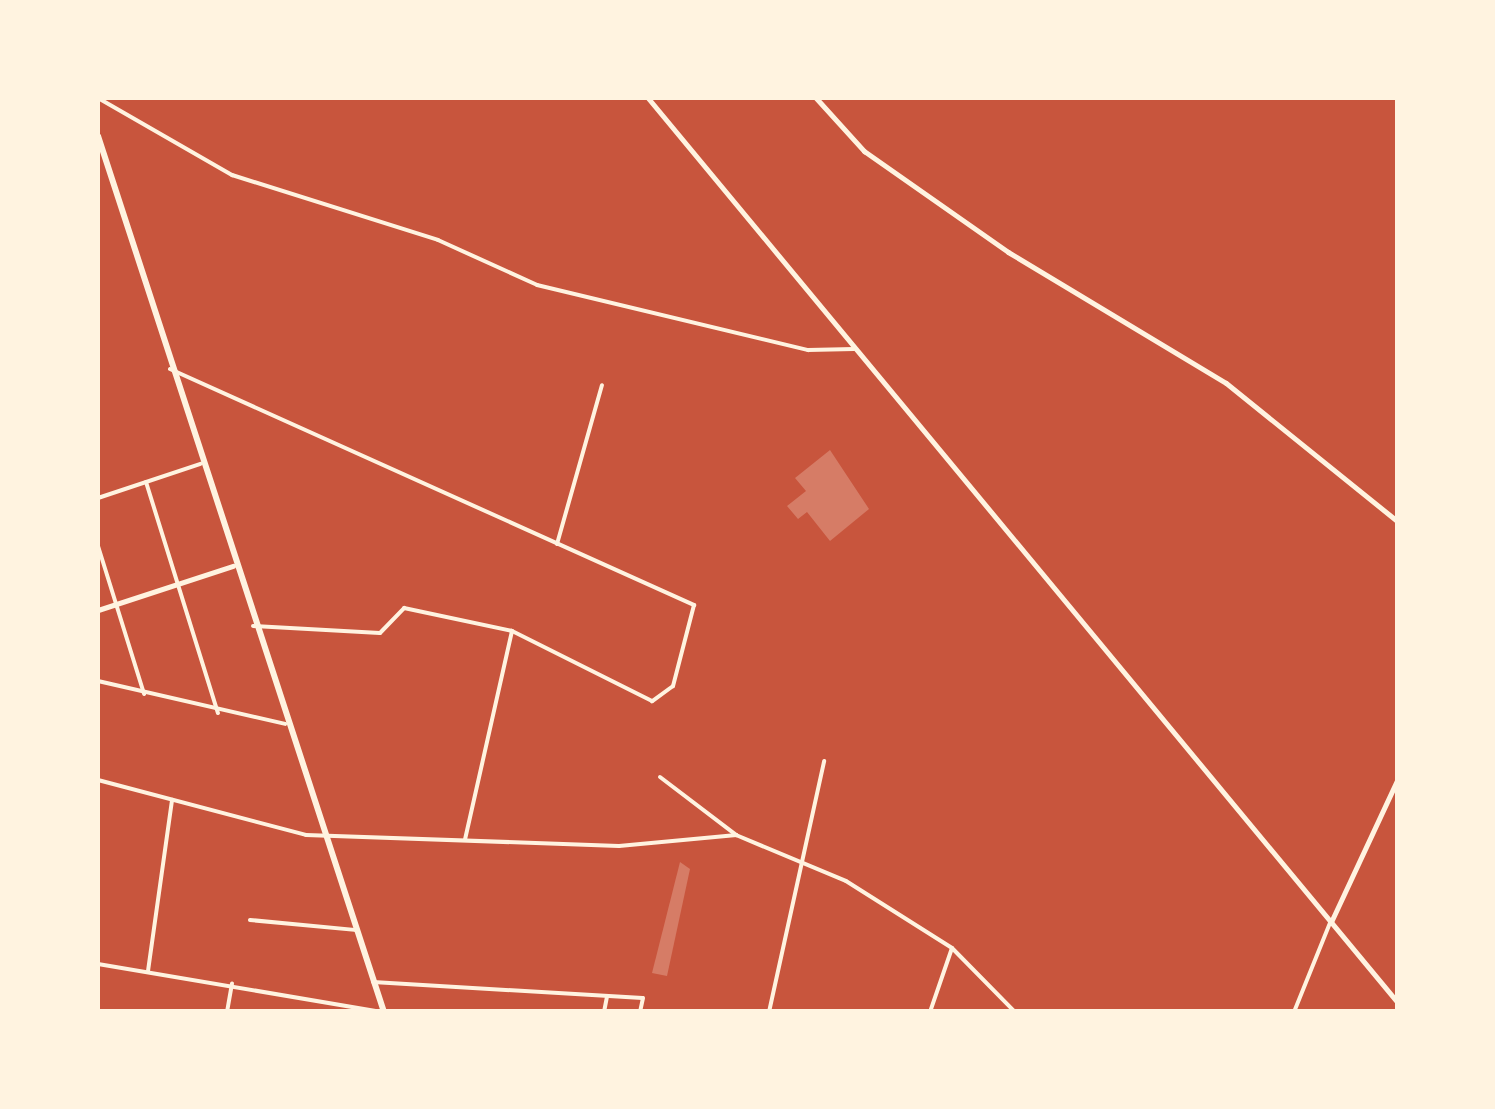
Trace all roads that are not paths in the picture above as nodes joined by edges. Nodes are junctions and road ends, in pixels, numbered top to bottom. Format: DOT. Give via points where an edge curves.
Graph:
graph roads {
  1 [pos="98,98"];
  2 [pos="648,98"];
  3 [pos="816,98"];
  4 [pos="98,136"];
  5 [pos="854,349"];
  6 [pos="170,369"];
  7 [pos="602,384"];
  8 [pos="200,464"];
  9 [pos="146,482"];
  10 [pos="98,498"];
  11 [pos="1398,522"];
  12 [pos="557,544"];
  13 [pos="98,546"];
  14 [pos="233,566"];
  15 [pos="177,584"];
  16 [pos="115,604"];
  17 [pos="98,610"];
  18 [pos="253,626"];
  19 [pos="512,631"];
  20 [pos="98,681"];
  21 [pos="144,694"];
  22 [pos="218,713"];
  23 [pos="285,724"];
  24 [pos="824,761"];
  25 [pos="660,777"];
  26 [pos="1398,778"];
  27 [pos="98,780"];
  28 [pos="172,800"];
  29 [pos="322,835"];
  30 [pos="736,835"];
  31 [pos="465,840"];
  32 [pos="795,862"];
  33 [pos="250,920"];
  34 [pos="1331,922"];
  35 [pos="355,930"];
  36 [pos="952,948"];
  37 [pos="98,964"];
  38 [pos="148,971"];
  39 [pos="373,982"];
  40 [pos="232,983"];
  41 [pos="607,996"];
  42 [pos="1398,1003"];
  43 [pos="227,1012"];
  44 [pos="384,1012"];
  45 [pos="604,1012"];
  46 [pos="640,1012"];
  47 [pos="769,1012"];
  48 [pos="930,1012"];
  49 [pos="1015,1012"];
  50 [pos="1294,1012"];
  1 -- 5 [label="street" via="232,176 438,240 537,285 808,350"];
  2 -- 5 [label="main road"];
  3 -- 11 [label="main road" via="864,151 1008,252 1226,383"];
  4 -- 6 [label="main road"];
  5 -- 34 [label="main road"];
  6 -- 8 [label="main road"];
  6 -- 12 [label="street" via="387,459"];
  7 -- 12 [label="street"];
  8 -- 9 [label="street"];
  8 -- 14 [label="main road"];
  9 -- 10 [label="street"];
  9 -- 15 [label="street"];
  12 -- 19 [label="street" via="691,600 673,686 642,701"];
  13 -- 16 [label="street"];
  14 -- 15 [label="main road"];
  14 -- 18 [label="main road"];
  15 -- 16 [label="main road"];
  15 -- 22 [label="street"];
  16 -- 17 [label="main road"];
  16 -- 21 [label="street"];
  18 -- 19 [label="street" via="380,634 404,608"];
  18 -- 23 [label="main road"];
  19 -- 31 [label="street"];
  20 -- 21 [label="street"];
  21 -- 22 [label="street"];
  22 -- 23 [label="street"];
  23 -- 29 [label="main road"];
  24 -- 32 [label="street"];
  25 -- 30 [label="street"];
  26 -- 34 [label="main road"];
  27 -- 28 [label="street"];
  28 -- 29 [label="street"];
  28 -- 38 [label="street"];
  29 -- 31 [label="street"];
  29 -- 35 [label="main road"];
  30 -- 31 [label="street" via="619,846"];
  30 -- 32 [label="street"];
  32 -- 36 [label="street" via="897,907"];
  32 -- 47 [label="street"];
  33 -- 35 [label="street"];
  34 -- 42 [label="main road"];
  34 -- 50 [label="street"];
  35 -- 39 [label="main road"];
  36 -- 48 [label="street"];
  36 -- 49 [label="street"];
  37 -- 38 [label="street"];
  38 -- 40 [label="street"];
  39 -- 41 [label="street"];
  39 -- 44 [label="main road"];
  40 -- 43 [label="street"];
  40 -- 44 [label="street"];
  41 -- 45 [label="street"];
  41 -- 46 [label="street" via="643,998"];
}
